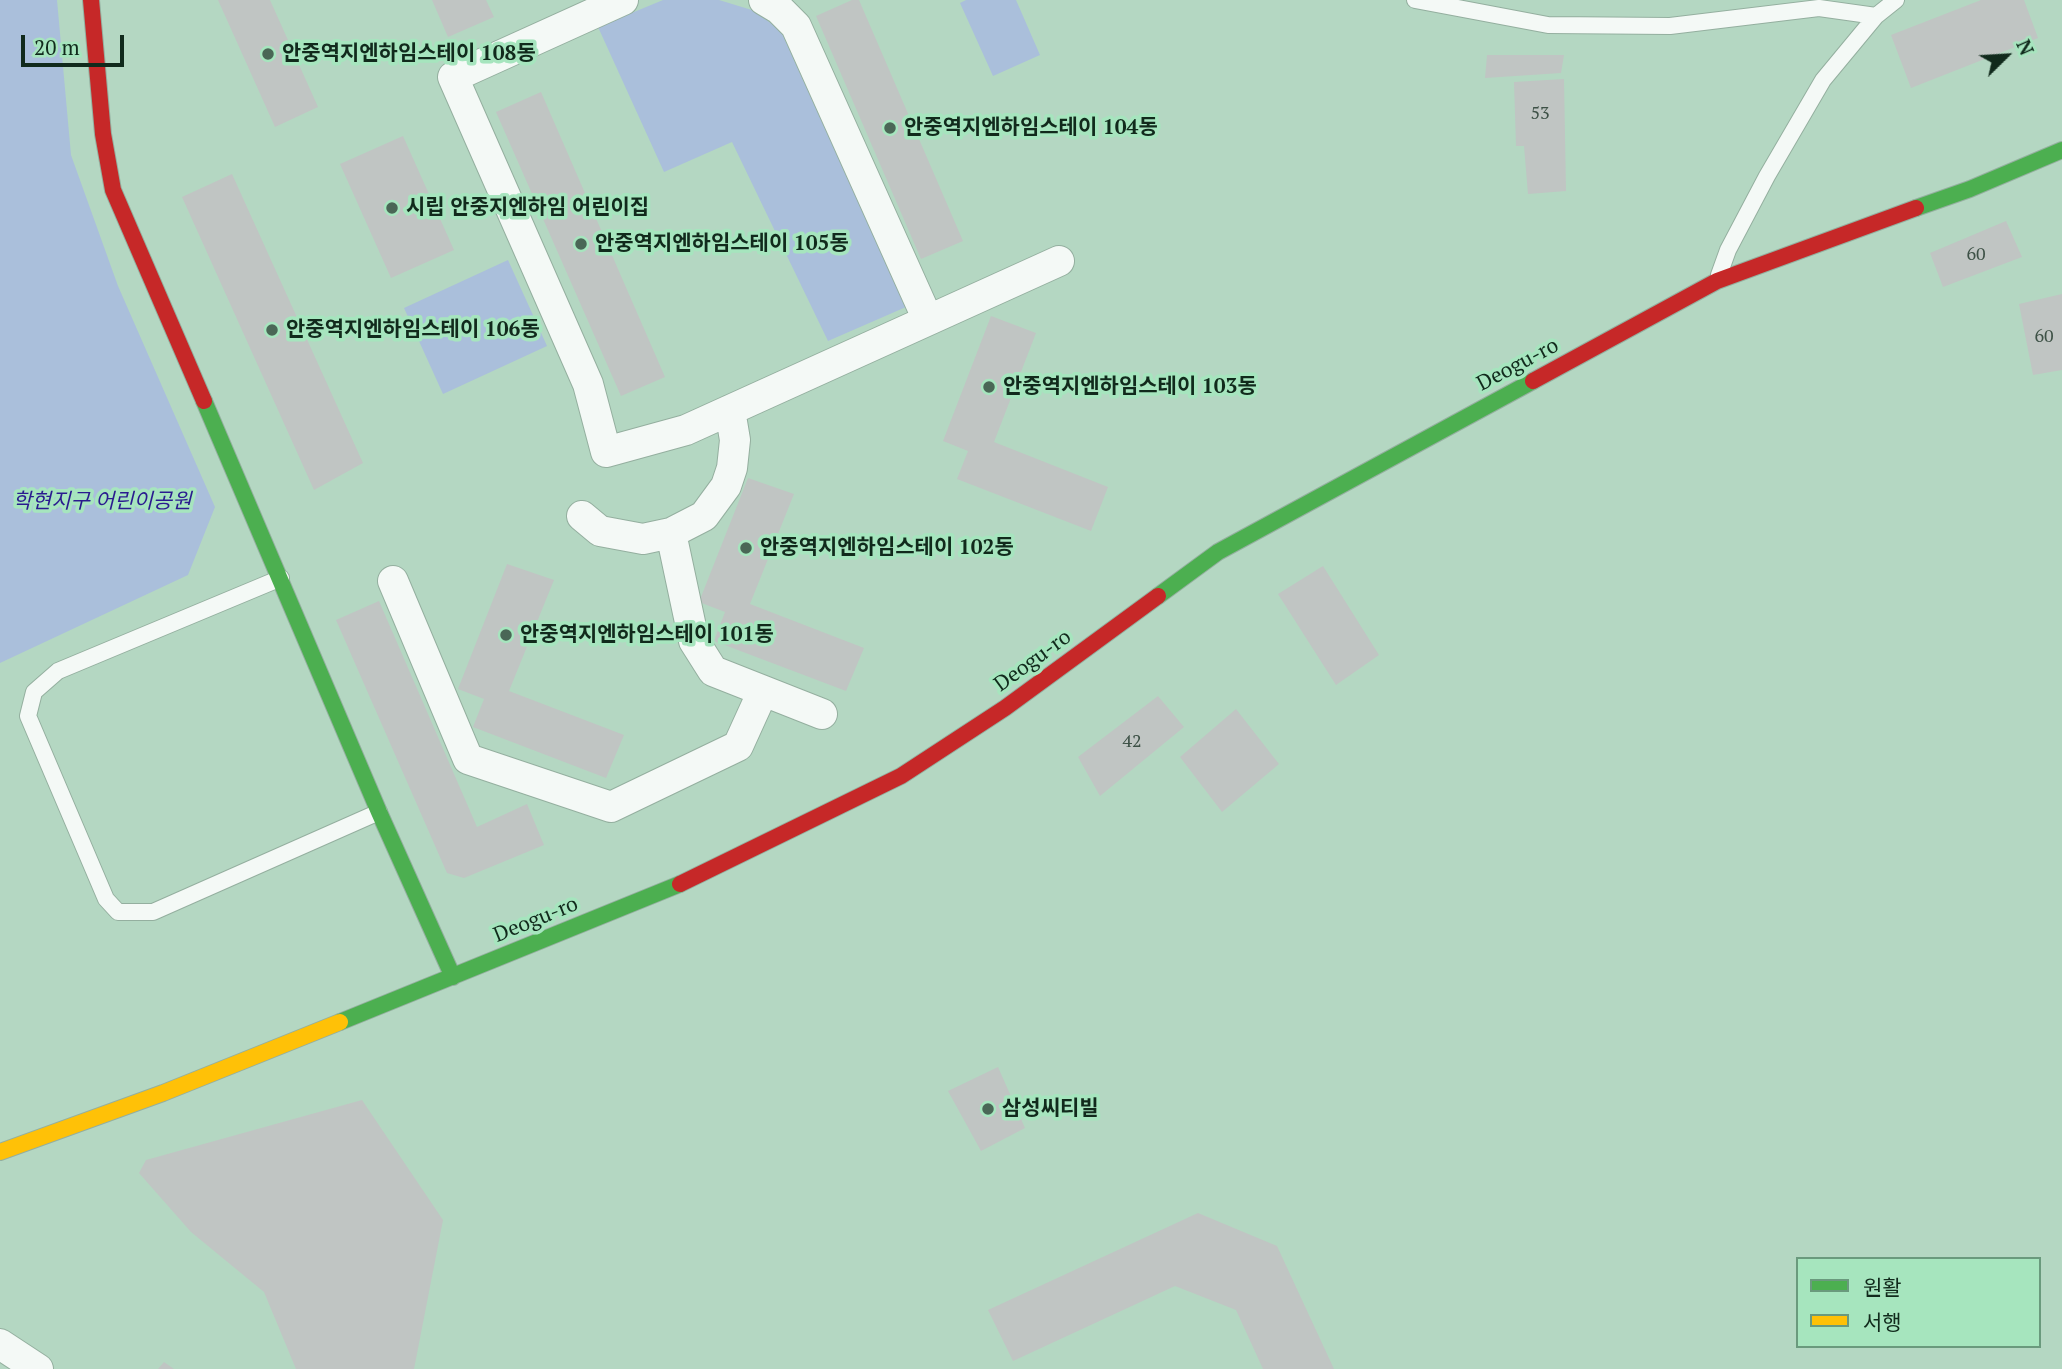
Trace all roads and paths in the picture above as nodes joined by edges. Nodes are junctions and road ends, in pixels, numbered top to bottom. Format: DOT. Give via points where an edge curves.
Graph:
graph roads {
  1 [pos="90,0"];
  2 [pos="623,0"];
  3 [pos="764,0"];
  4 [pos="1415,0"];
  5 [pos="1896,0"];
  6 [pos="1876,16"];
  7 [pos="2062,150"];
  8 [pos="1059,261"];
  9 [pos="1717,281"];
  10 [pos="928,320"];
  11 [pos="730,410"];
  12 [pos="582,516"];
  13 [pos="671,533"];
  14 [pos="281,578"];
  15 [pos="393,581"];
  16 [pos="763,691"];
  17 [pos="822,714"];
  18 [pos="379,812"];
  19 [pos="453,977"];
  20 [pos="0,1152"];
  21 [pos="0,1344"];
  22 [pos="38,1369"];
  1 -- 14 [label="street" via="113,190"];
  2 -- 11 [label="street" via="453,77 588,384 606,452 686,430"];
  3 -- 10 [label="street" via="796,26"];
  4 -- 6 [label="lane" via="1548,25 1670,26 1819,8"];
  5 -- 6 [label="lane"];
  6 -- 9 [label="lane" via="1816,92 1728,250"];
  7 -- 9 [label="street, Deogu-ro" via="1970,189"];
  8 -- 10 [label="street"];
  9 -- 19 [label="street, Deogu-ro" via="1218,552 1005,708 901,776 671,888"];
  10 -- 11 [label="street"];
  11 -- 13 [label="street" via="735,440 726,486 704,516"];
  12 -- 13 [label="street" via="600,531 643,539"];
  13 -- 16 [label="street" via="694,641 713,671"];
  14 -- 18 [label="street"];
  14 -- 18 [label="lane" via="58,671 34,692 28,716 106,899 118,912 153,912"];
  15 -- 16 [label="street" via="468,759 611,807 738,746"];
  16 -- 17 [label="street"];
  18 -- 19 [label="street"];
  19 -- 20 [label="street, Deogu-ro" via="163,1093"];
  21 -- 22 [label="street"];
}
